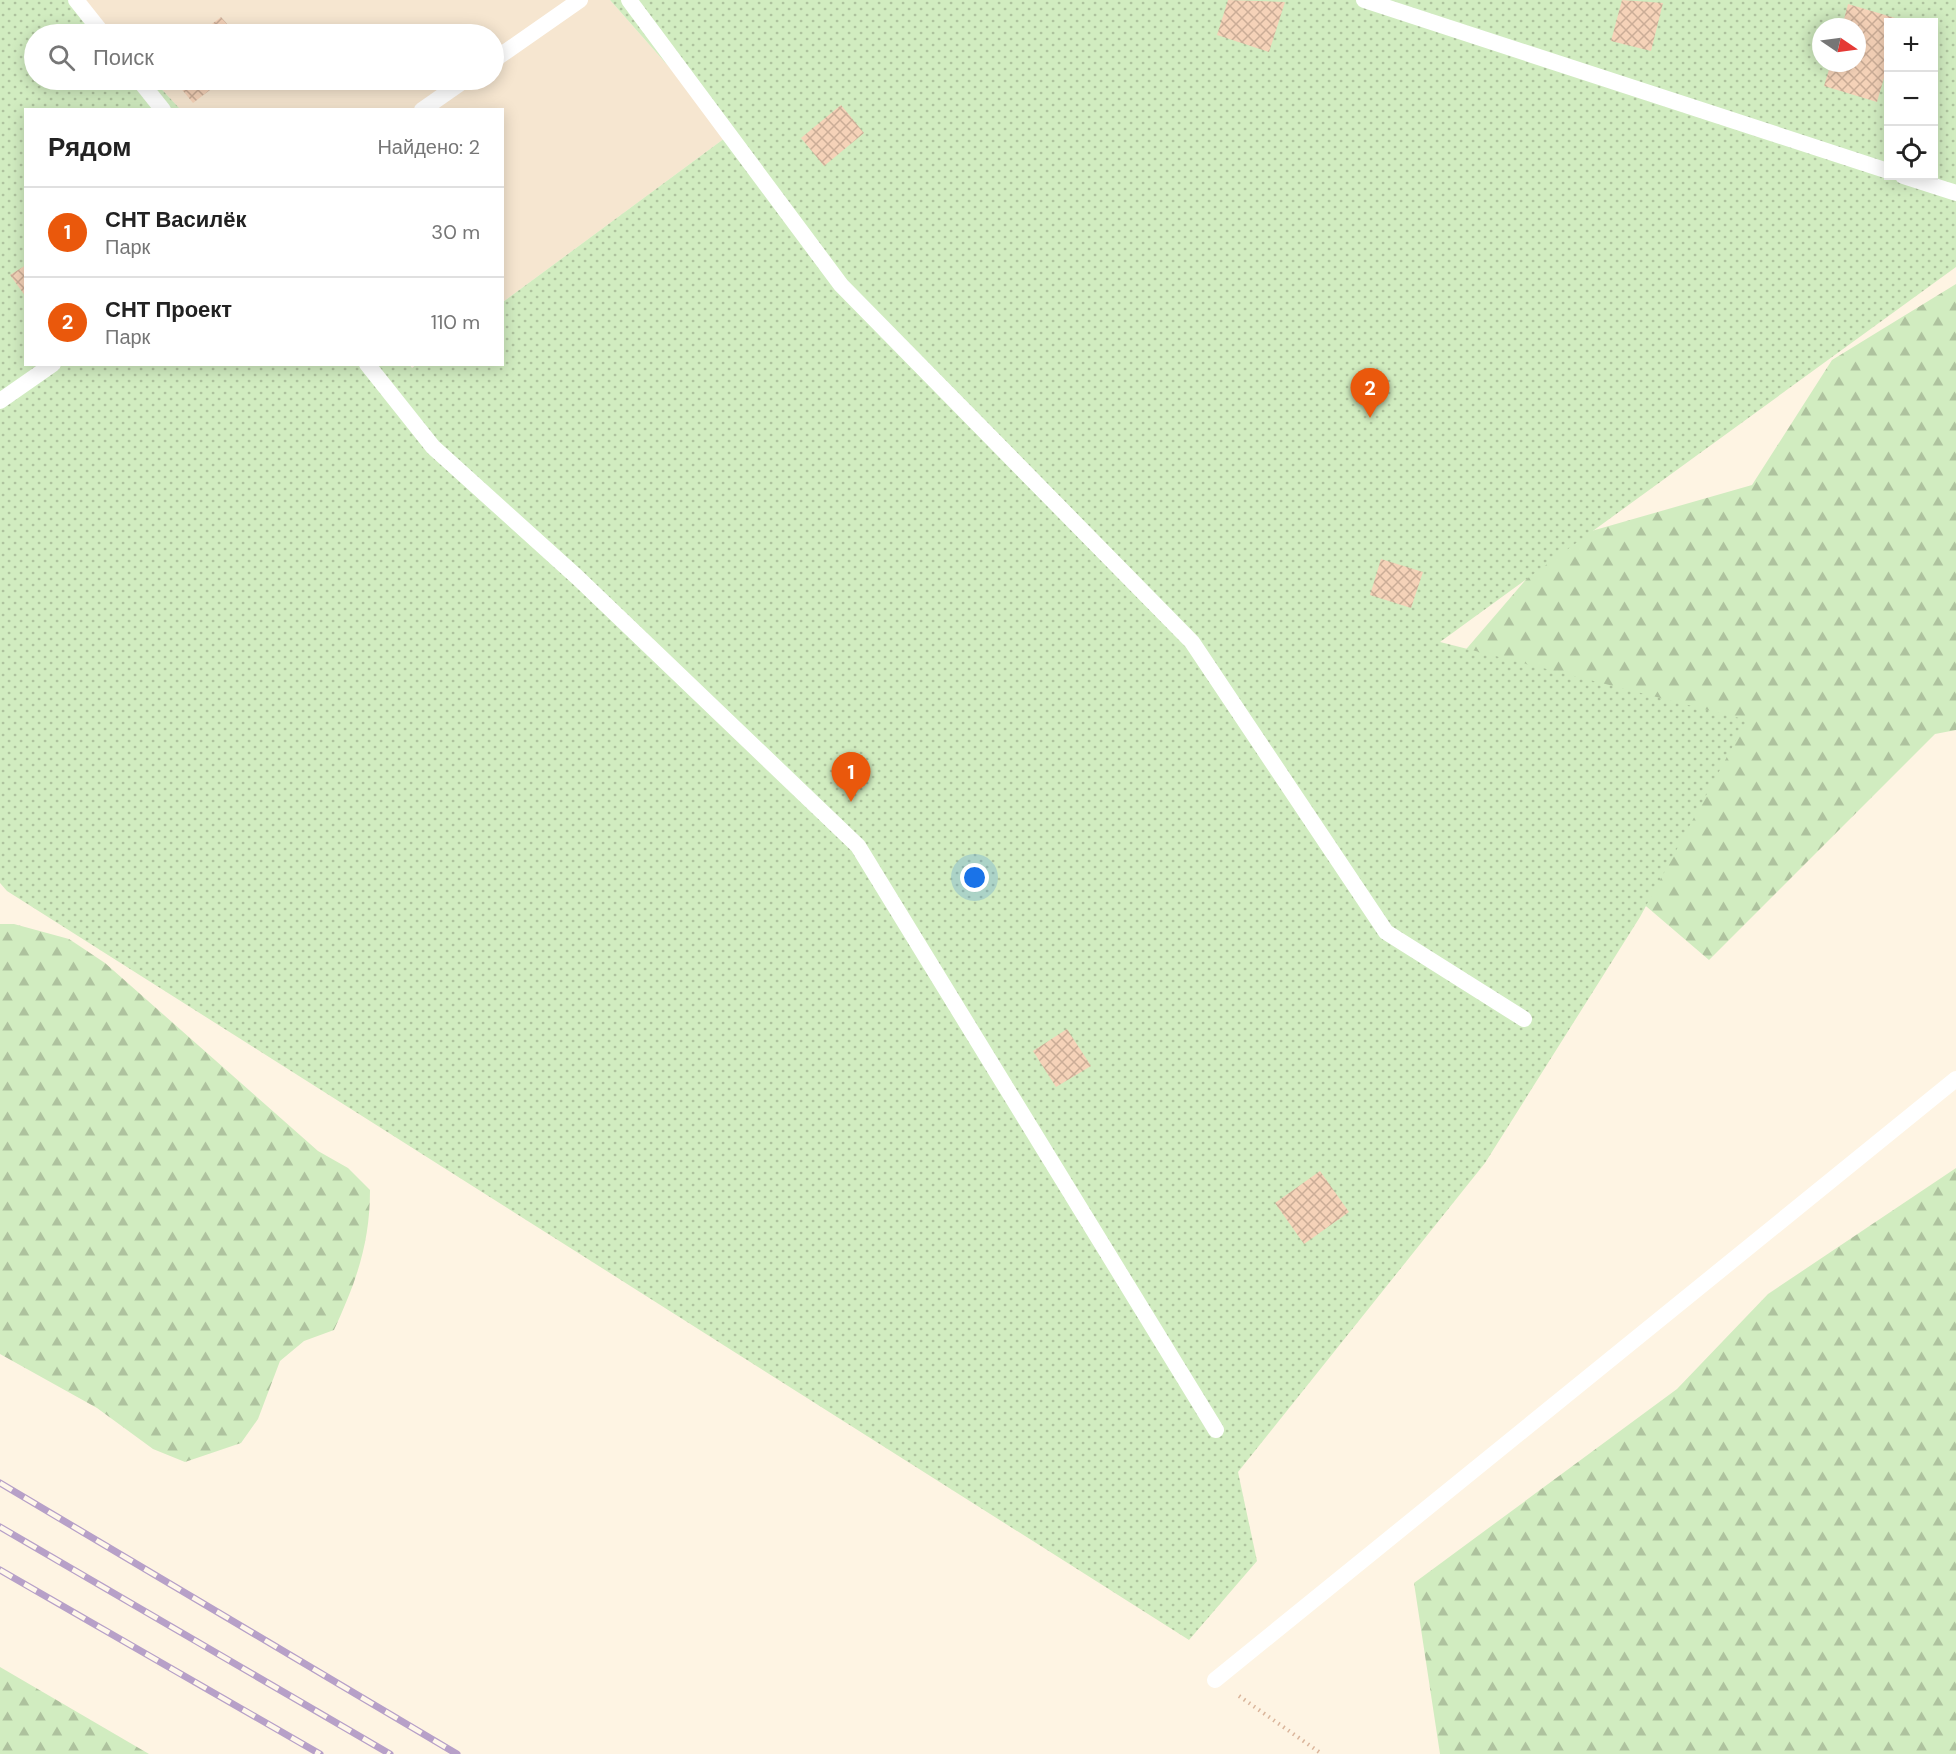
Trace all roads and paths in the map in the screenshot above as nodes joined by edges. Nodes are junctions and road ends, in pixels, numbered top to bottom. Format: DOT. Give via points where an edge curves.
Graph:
graph roads {
  1 [pos="76,0"];
  2 [pos="580,0"];
  3 [pos="629,0"];
  4 [pos="1364,0"];
  5 [pos="95,24"];
  6 [pos="504,53"];
  7 [pos="147,90"];
  8 [pos="451,90"];
  9 [pos="161,108"];
  10 [pos="425,108"];
  11 [pos="1884,170"];
  12 [pos="1915,180"];
  13 [pos="1956,193"];
  14 [pos="50,366"];
  15 [pos="369,366"];
  16 [pos="0,401"];
  17 [pos="1524,1019"];
  18 [pos="1956,1079"];
  19 [pos="1216,1430"];
  20 [pos="1215,1680"];
  21 [pos="1322,1754"];
  1 -- 5 [label="lane"];
  2 -- 6 [label="lane"];
  3 -- 17 [label="lane" via="841,285 1192,642 1386,932"];
  4 -- 11 [label="lane"];
  7 -- 9 [label="lane"];
  8 -- 10 [label="lane"];
  12 -- 13 [label="lane"];
  14 -- 16 [label="lane"];
  15 -- 19 [label="lane" via="433,447 577,577 858,846"];
  18 -- 20 [label="lane"];
  20 -- 21 [label="path"];
}
